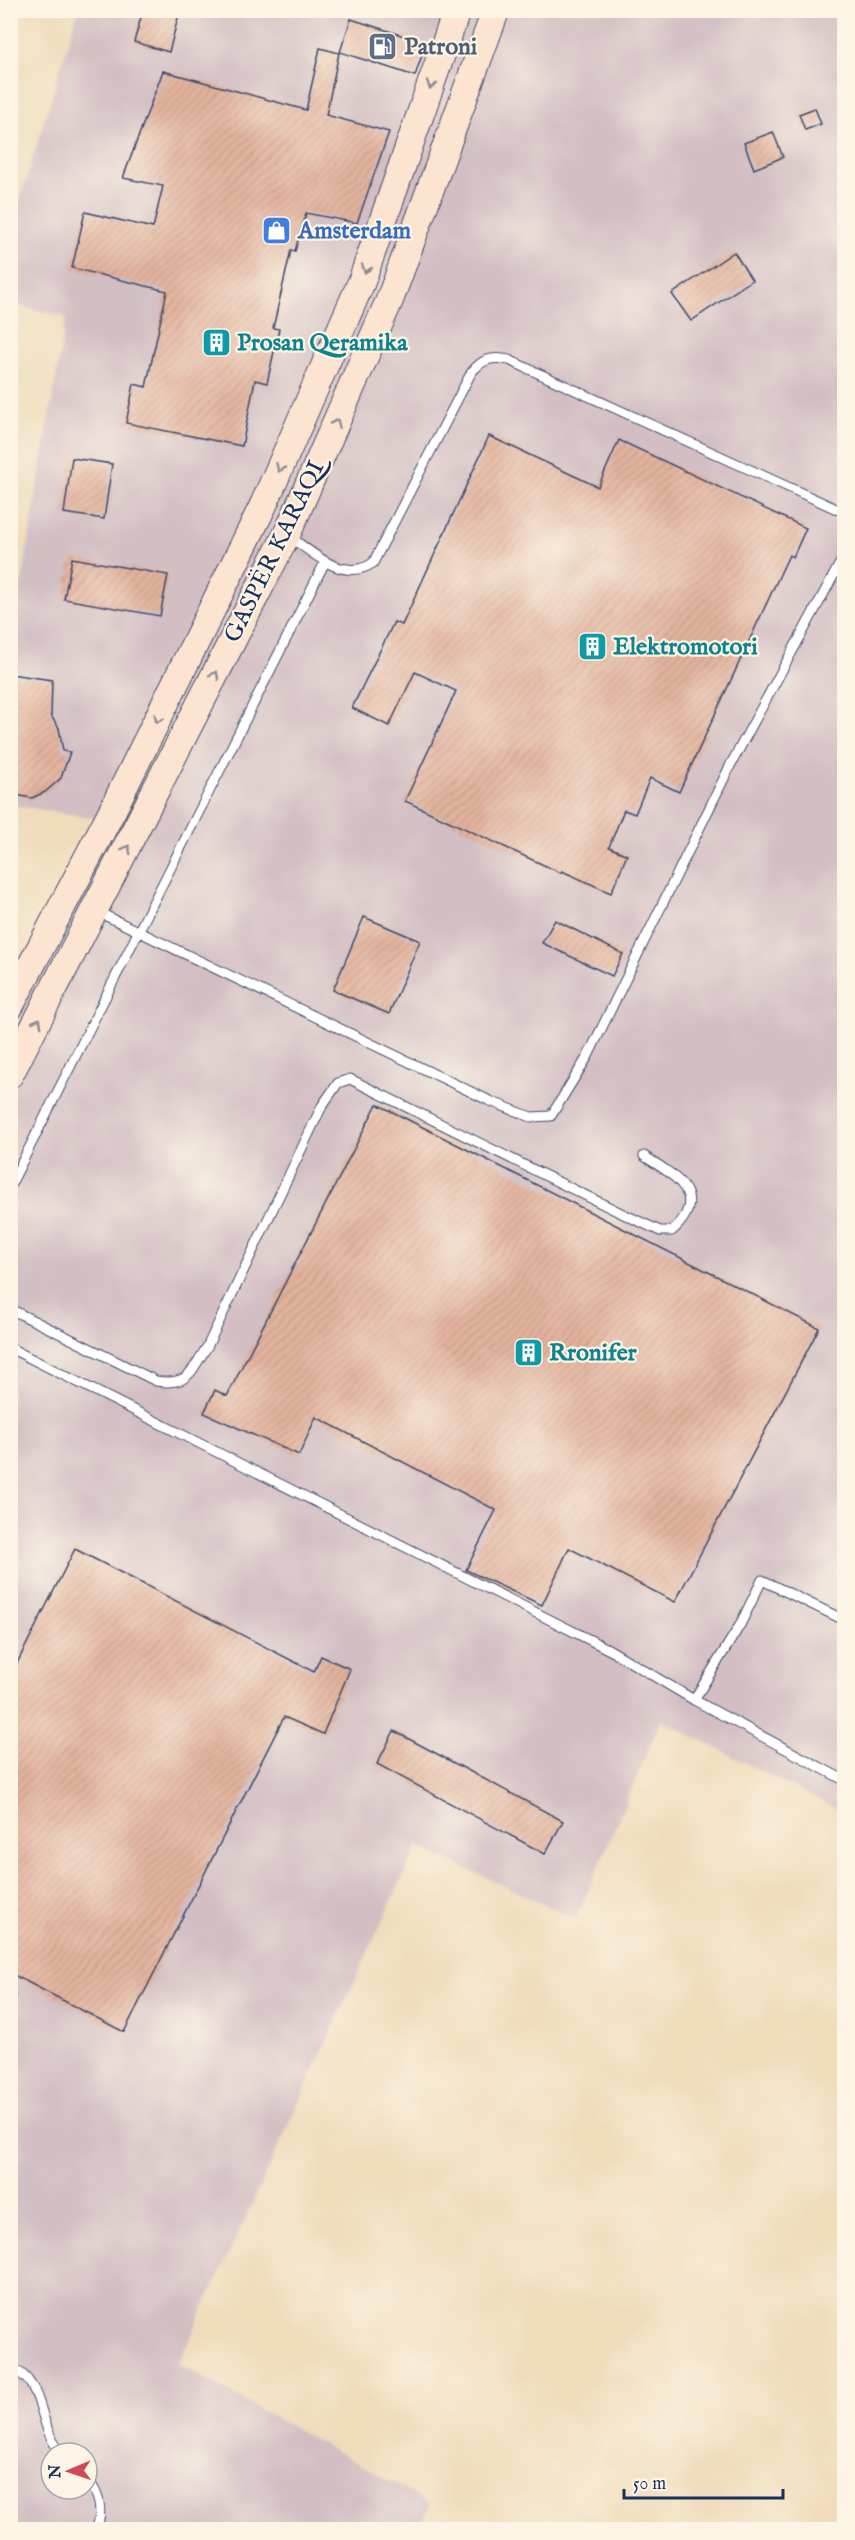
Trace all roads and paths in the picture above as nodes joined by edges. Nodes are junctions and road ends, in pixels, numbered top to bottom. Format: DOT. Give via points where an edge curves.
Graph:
graph roads {
  1 [pos="457,10"];
  2 [pos="496,10"];
  3 [pos="844,511"];
  4 [pos="287,534"];
  5 [pos="326,562"];
  6 [pos="96,911"];
  7 [pos="140,930"];
  8 [pos="10,1006"];
  9 [pos="10,1074"];
  10 [pos="644,1156"];
  11 [pos="10,1186"];
  12 [pos="10,1309"];
  13 [pos="10,1348"];
  14 [pos="844,1620"];
  15 [pos="694,1700"];
  16 [pos="844,1780"];
  17 [pos="10,2367"];
  18 [pos="51,2441"];
  19 [pos="99,2500"];
  20 [pos="96,2529"];
  1 -- 8 [label="main road, GASPËR KARAQI, one-way" via="361,283 263,506"];
  4 -- 2 [label="main road, GASPËR KARAQI, one-way" via="390,299"];
  3 -- 5 [label="lane" via="498,357 478,364 471,373 373,563 356,571"];
  3 -- 7 [label="lane" via="843,558 731,764 588,1056 551,1116 531,1117 490,1101"];
  4 -- 5 [label="lane"];
  6 -- 4 [label="main road, GASPËR KARAQI, one-way"];
  5 -- 7 [label="lane"];
  6 -- 7 [label="lane"];
  9 -- 6 [label="main road, GASPËR KARAQI, one-way"];
  7 -- 11 [label="lane"];
  10 -- 12 [label="lane" via="666,1169 686,1190 691,1203 672,1231 660,1231 619,1212 350,1079 338,1083 322,1106 207,1347 186,1379 174,1383 156,1381"];
  13 -- 15 [label="lane" via="610,1650"];
  14 -- 15 [label="lane" via="762,1580 740,1625"];
  15 -- 16 [label="lane"];
  17 -- 18 [label="lane" via="29,2378"];
  19 -- 20 [label="lane" via="101,2512"];
}
